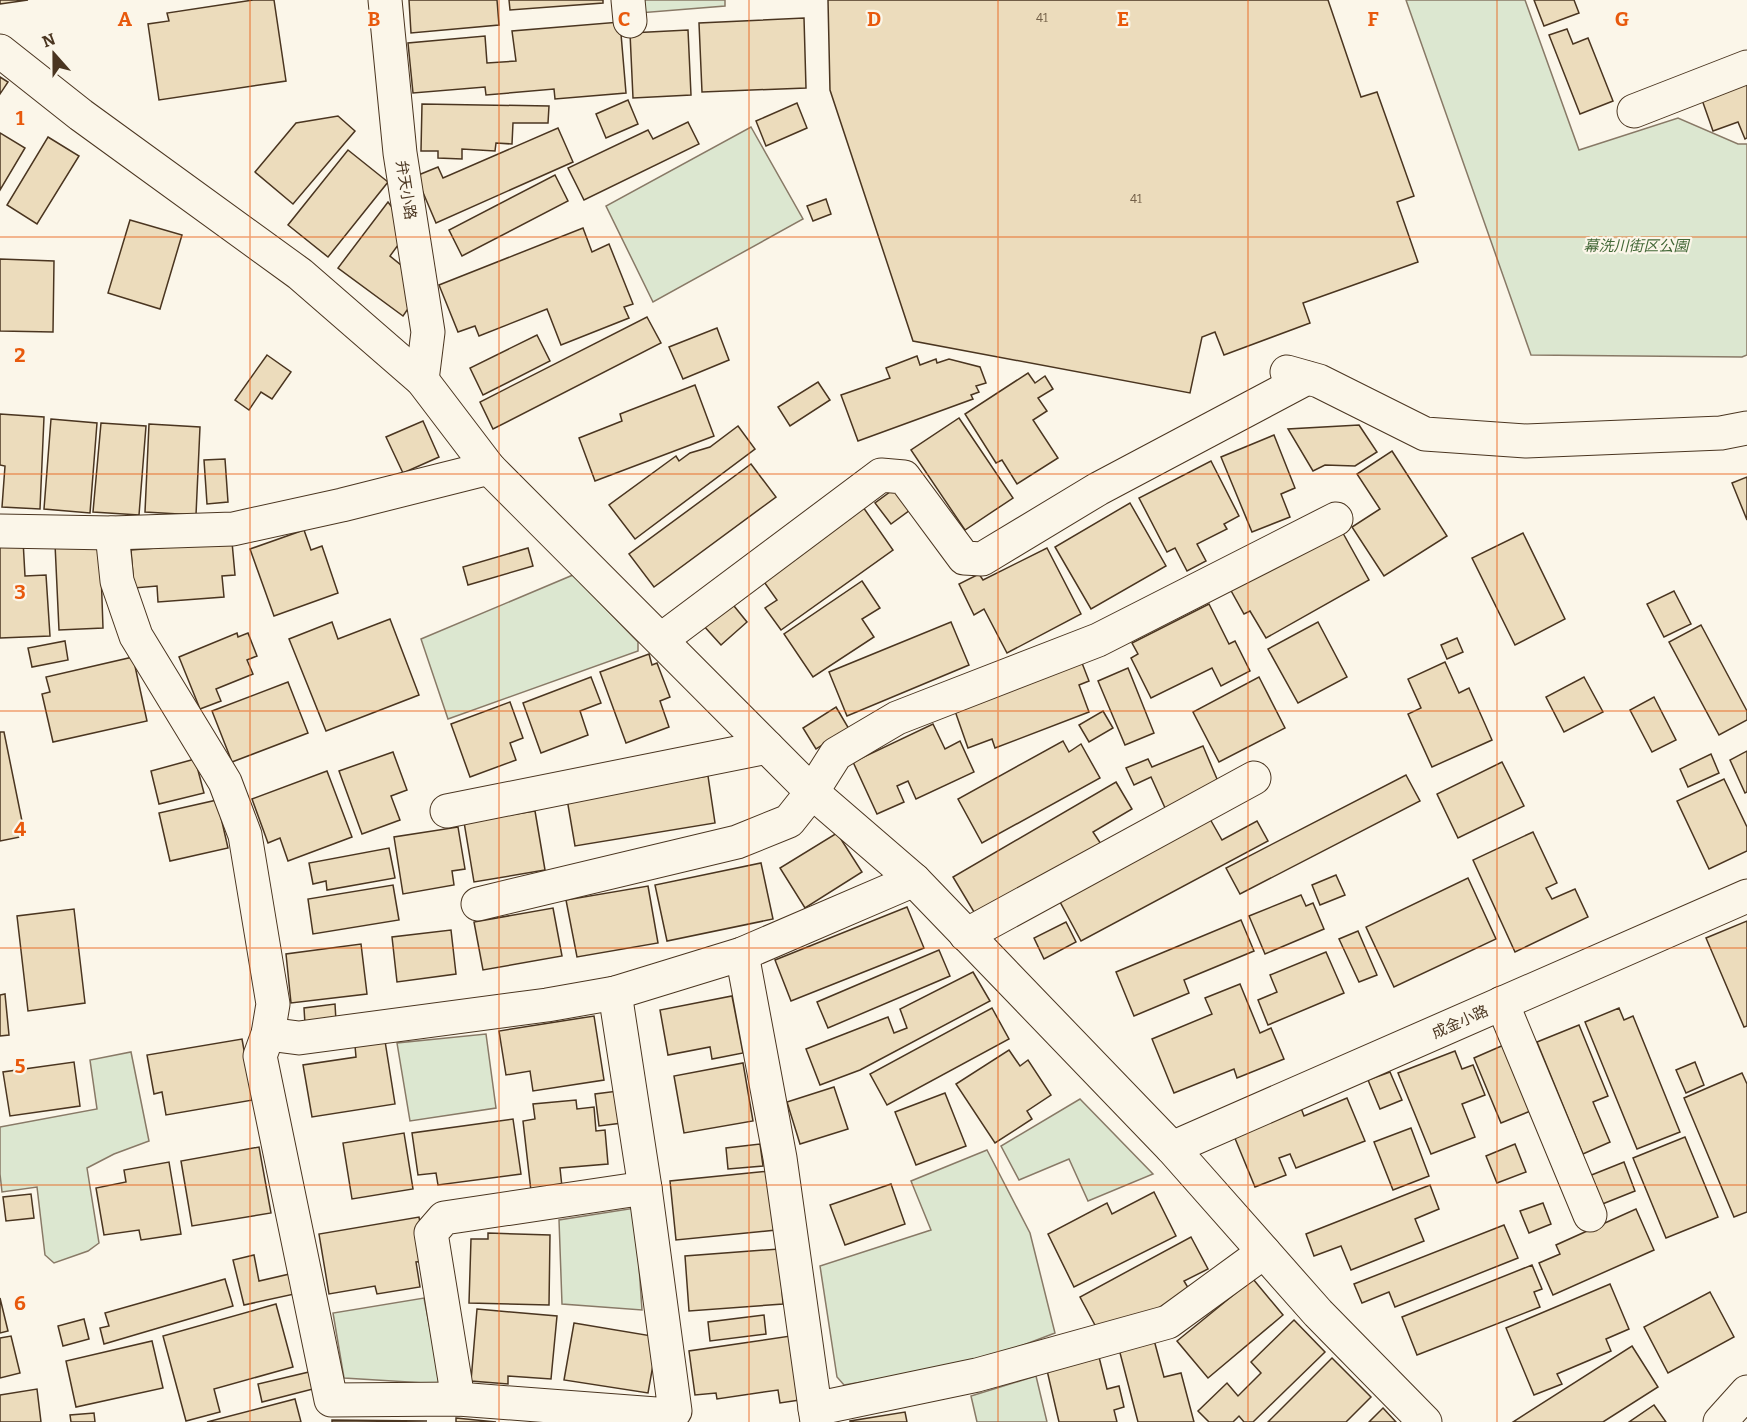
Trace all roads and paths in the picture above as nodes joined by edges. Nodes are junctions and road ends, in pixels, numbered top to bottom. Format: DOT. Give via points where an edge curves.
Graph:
graph roads {
  1 [pos="385,0"];
  2 [pos="0,51"];
  3 [pos="1747,67"];
  4 [pos="1634,111"];
  5 [pos="1276,369"];
  6 [pos="1307,378"];
  7 [pos="422,380"];
  8 [pos="1747,428"];
  9 [pos="489,468"];
  10 [pos="1336,519"];
  11 [pos="0,531"];
  12 [pos="112,533"];
  13 [pos="662,639"];
  14 [pos="767,747"];
  15 [pos="1254,778"];
  16 [pos="812,792"];
  17 [pos="447,811"];
  18 [pos="914,880"];
  19 [pos="1747,896"];
  20 [pos="478,904"];
  21 [pos="966,934"];
  22 [pos="742,954"];
  23 [pos="615,993"];
  24 [pos="1502,1003"];
  25 [pos="268,1034"];
  26 [pos="1172,1148"];
  27 [pos="645,1188"];
  28 [pos="1590,1215"];
  29 [pos="1264,1252"];
  30 [pos="1747,1392"];
  31 [pos="458,1399"];
  32 [pos="816,1416"];
  33 [pos="1425,1422"];
  34 [pos="1720,1422"];
  1 -- 7 [label="street, 弁天小路" via="400,153 428,332"];
  2 -- 7 [label="street" via="81,115 300,274"];
  3 -- 4 [label="street"];
  5 -- 6 [label="street"];
  6 -- 8 [label="street" via="1425,434 1526,441 1720,433"];
  6 -- 13 [label="street" via="1098,489 982,559 964,558 903,477 881,475"];
  7 -- 9 [label="street"];
  9 -- 12 [label="street" via="233,529"];
  9 -- 13 [label="street"];
  10 -- 16 [label="street" via="1098,640 897,718 836,754"];
  11 -- 12 [label="street"];
  12 -- 25 [label="street" via="117,582 135,636 225,782 245,835 273,1004"];
  13 -- 14 [label="street"];
  14 -- 16 [label="street"];
  14 -- 17 [label="street"];
  15 -- 21 [label="street"];
  16 -- 18 [label="street"];
  16 -- 20 [label="street" via="789,821 737,842"];
  18 -- 21 [label="street"];
  18 -- 22 [label="street"];
  19 -- 24 [label="street, 成金小路"];
  21 -- 26 [label="street"];
  22 -- 23 [label="street"];
  22 -- 32 [label="street" via="780,1158"];
  23 -- 25 [label="street" via="299,1038"];
  23 -- 27 [label="street"];
  24 -- 26 [label="street, 成金小路"];
  24 -- 28 [label="street"];
  25 -- 31 [label="street" via="260,1056 331,1400"];
  26 -- 29 [label="street"];
  27 -- 31 [label="street" via="444,1218 431,1233"];
  27 -- 31 [label="street" via="675,1411 656,1414"];
  29 -- 32 [label="street" via="1168,1322"];
  29 -- 33 [label="street"];
  30 -- 34 [label="street"];
}
